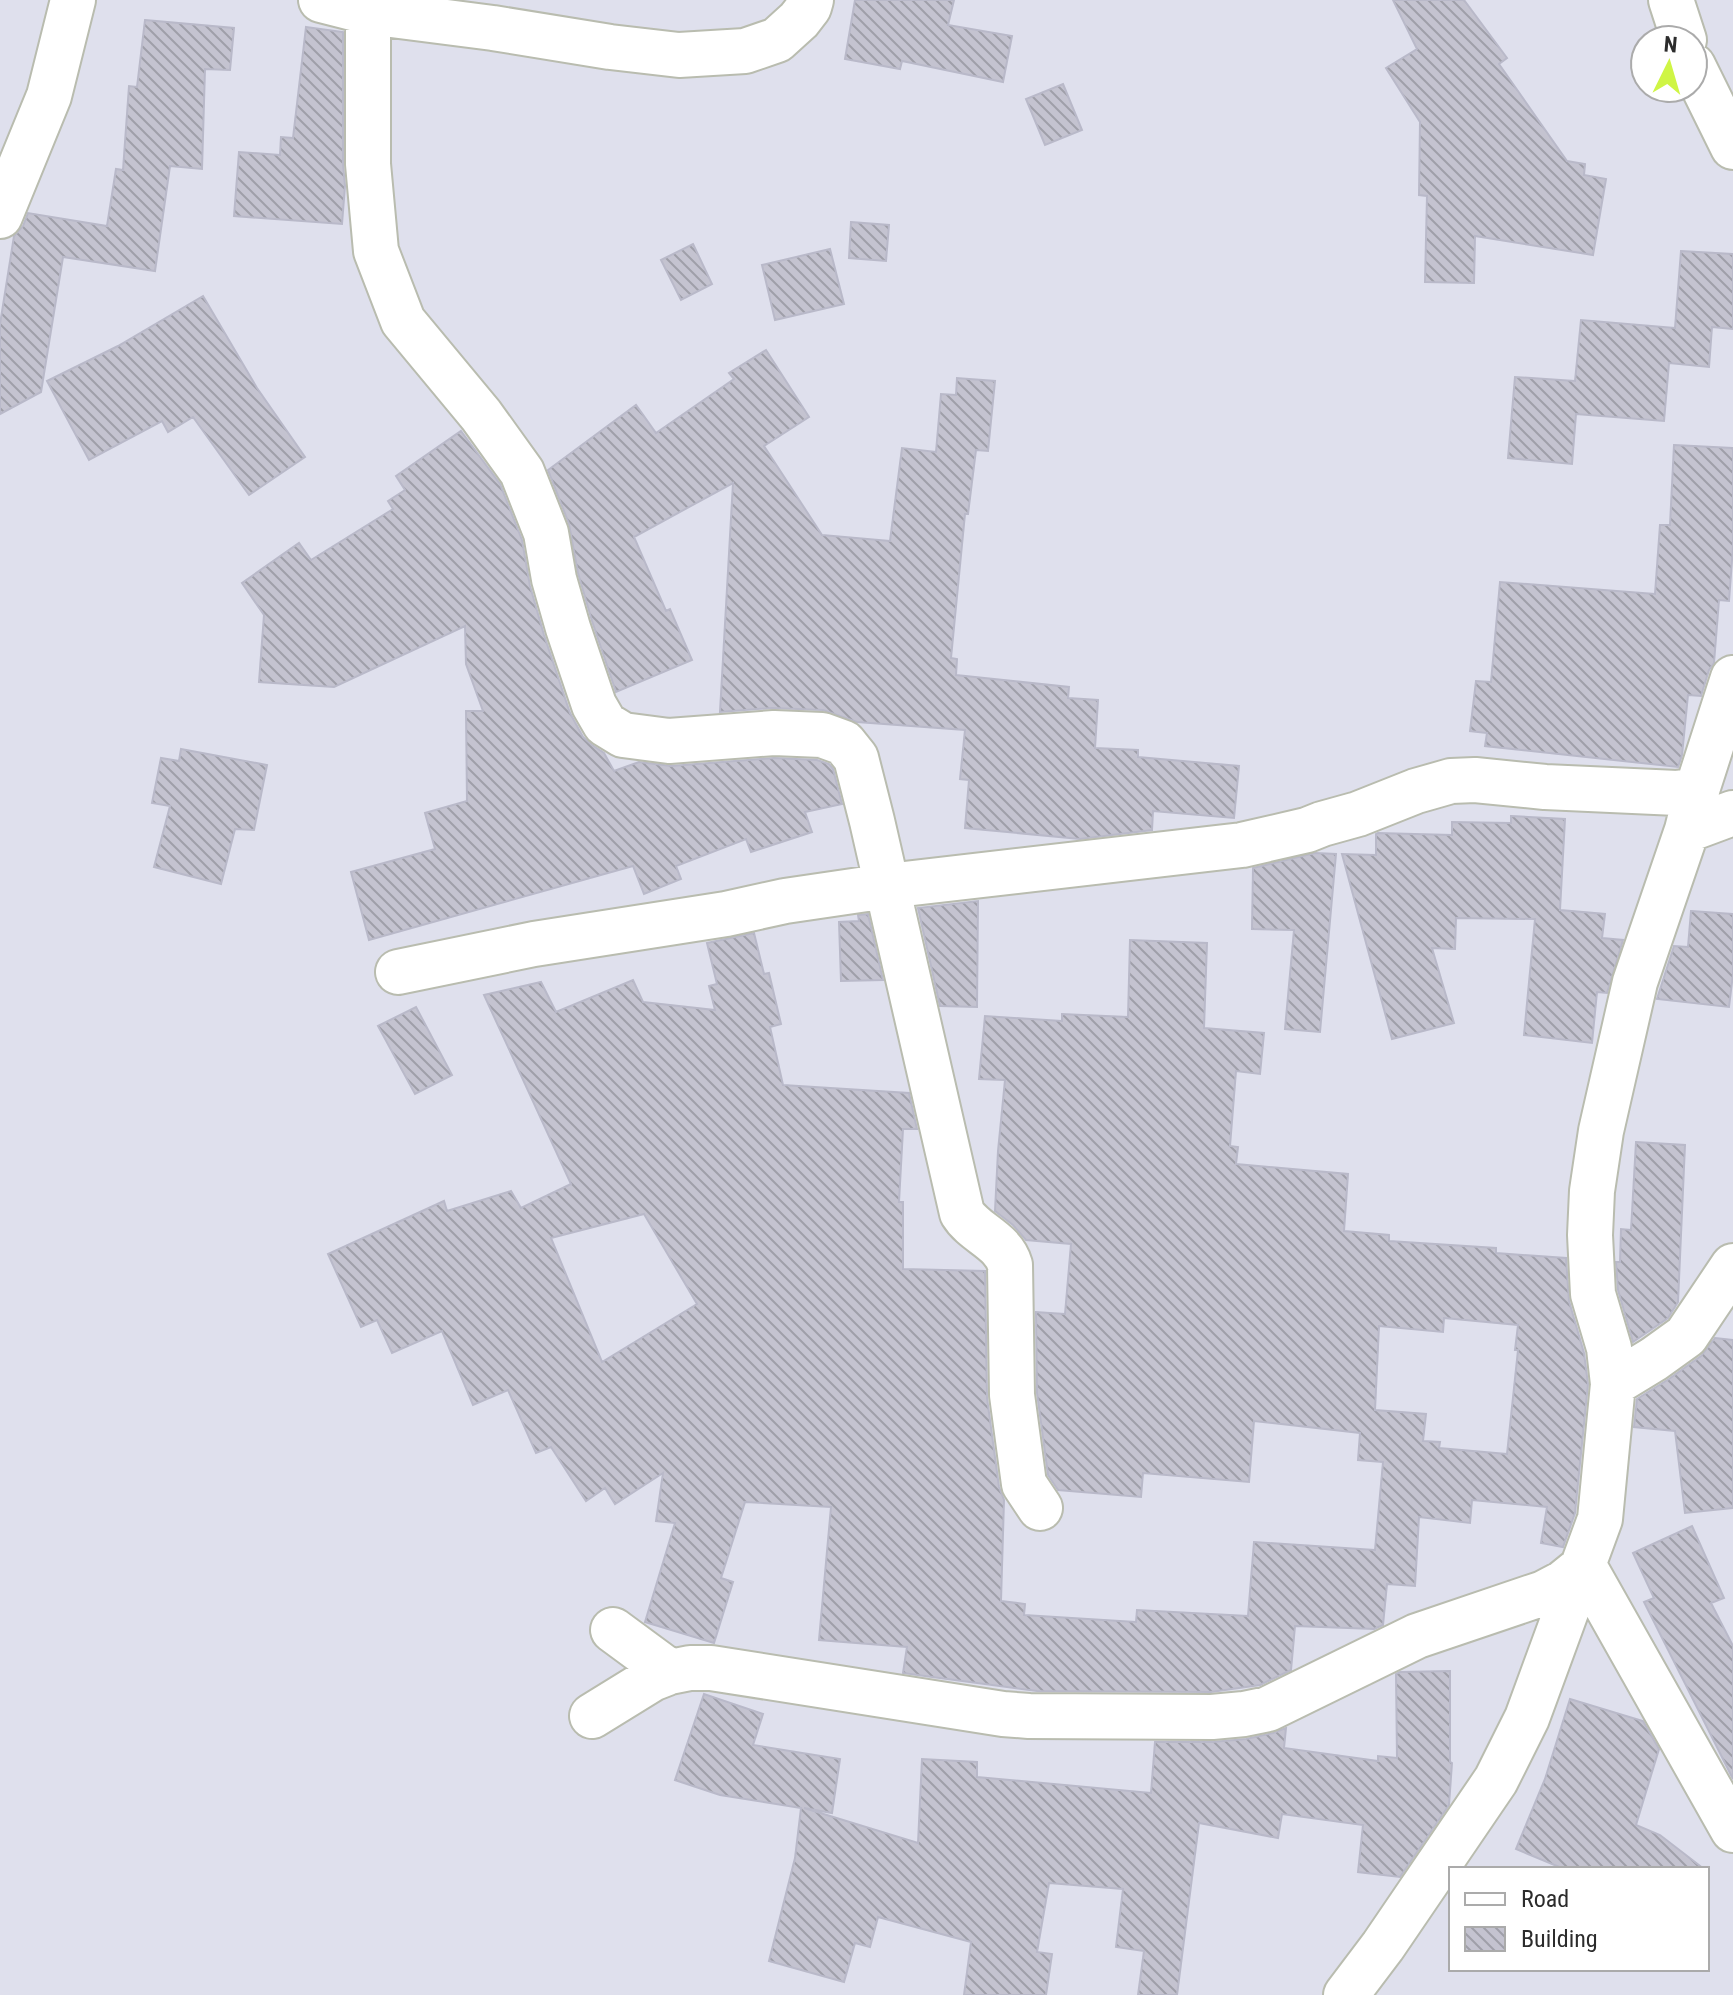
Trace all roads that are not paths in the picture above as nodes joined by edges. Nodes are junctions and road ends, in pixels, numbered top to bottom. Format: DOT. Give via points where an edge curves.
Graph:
graph roads {
  1 [pos="73,0"];
  2 [pos="321,0"];
  3 [pos="811,0"];
  4 [pos="1671,0"];
  5 [pos="368,12"];
  6 [pos="1679,24"];
  7 [pos="1709,98"];
  8 [pos="1733,147"];
  9 [pos="0,216"];
  10 [pos="1733,678"];
  11 [pos="1706,811"];
  12 [pos="887,886"];
  13 [pos="398,972"];
  14 [pos="1733,1266"];
  15 [pos="1613,1384"];
  16 [pos="1040,1508"];
  17 [pos="1584,1566"];
  18 [pos="613,1630"];
  19 [pos="670,1672"];
  20 [pos="592,1716"];
  21 [pos="1733,1830"];
  22 [pos="1346,1995"];
  1 -- 9 [label="street" via="49,96"];
  2 -- 5 [label="street"];
  3 -- 5 [label="street" via="777,40 745,51 679,55"];
  4 -- 6 [label="street"];
  5 -- 12 [label="street" via="368,164 376,251 403,321 522,472 546,533 568,628 605,724 623,735 669,741 774,733 822,735 844,743 856,758"];
  7 -- 8 [label="street"];
  10 -- 11 [label="street"];
  11 -- 12 [label="street" via="1677,793 1451,781 1307,830 1242,845"];
  11 -- 15 [label="street" via="1635,982 1601,1131 1590,1235 1593,1294"];
  12 -- 13 [label="street" via="534,944"];
  12 -- 16 [label="street" via="962,1213 1002,1248 1010,1265 1012,1395 1024,1484"];
  14 -- 15 [label="street" via="1686,1336"];
  15 -- 17 [label="street" via="1600,1519"];
  17 -- 19 [label="street" via="1544,1593 1417,1636 1268,1709 1244,1714 1029,1716 711,1668"];
  17 -- 21 [label="street"];
  17 -- 22 [label="street" via="1527,1718 1496,1780"];
  18 -- 19 [label="street"];
  19 -- 20 [label="street"];
}
